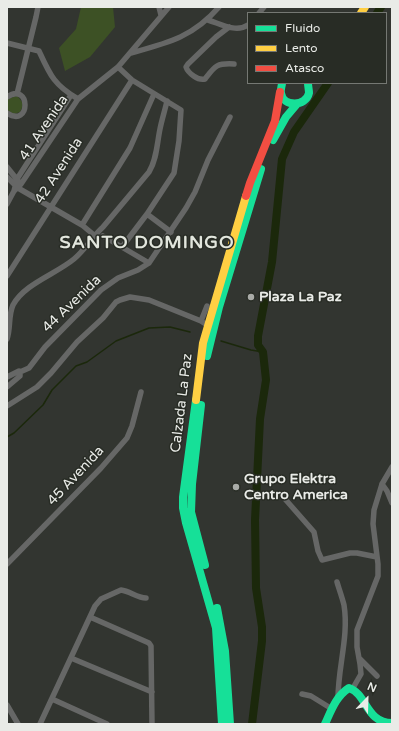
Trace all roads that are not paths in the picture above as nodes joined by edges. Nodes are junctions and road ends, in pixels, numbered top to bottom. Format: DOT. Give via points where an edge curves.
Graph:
graph roads {
  1 [pos="38,7"];
  2 [pos="159,7"];
  3 [pos="169,7"];
  4 [pos="219,7"];
  5 [pos="162,15"];
  6 [pos="208,20"];
  7 [pos="229,26"];
  8 [pos="247,26"];
  9 [pos="7,43"];
  10 [pos="28,49"];
  11 [pos="130,53"];
  12 [pos="234,64"];
  13 [pos="118,67"];
  14 [pos="132,80"];
  15 [pos="282,84"];
  16 [pos="310,84"];
  17 [pos="280,92"];
  18 [pos="17,94"];
  19 [pos="71,94"];
  20 [pos="154,94"];
  21 [pos="7,97"];
  22 [pos="78,98"];
  23 [pos="167,101"];
  24 [pos="297,104"];
  25 [pos="7,113"];
  26 [pos="230,117"];
  27 [pos="7,167"];
  28 [pos="7,177"];
  29 [pos="18,186"];
  30 [pos="7,204"];
  31 [pos="51,207"];
  32 [pos="147,214"];
  33 [pos="82,225"];
  34 [pos="171,232"];
  35 [pos="94,235"];
  36 [pos="103,236"];
  37 [pos="122,247"];
  38 [pos="149,263"];
  39 [pos="7,276"];
  40 [pos="207,306"];
  41 [pos="204,323"];
  42 [pos="7,338"];
  43 [pos="20,372"];
  44 [pos="7,377"];
  45 [pos="7,387"];
  46 [pos="141,392"];
  47 [pos="7,406"];
  48 [pos="392,467"];
  49 [pos="382,484"];
  50 [pos="285,499"];
  51 [pos="392,503"];
  52 [pos="378,557"];
  53 [pos="7,564"];
  54 [pos="336,582"];
  55 [pos="146,598"];
  56 [pos="90,617"];
  57 [pos="71,658"];
  58 [pos="359,658"];
  59 [pos="377,676"];
  60 [pos="353,688"];
  61 [pos="152,692"];
  62 [pos="302,694"];
  63 [pos="338,698"];
  64 [pos="52,699"];
  65 [pos="7,705"];
  66 [pos="332,709"];
  67 [pos="392,723"];
  68 [pos="18,724"];
  69 [pos="40,724"];
  70 [pos="107,724"];
  71 [pos="152,724"];
  72 [pos="222,724"];
  73 [pos="230,724"];
  74 [pos="325,724"];
  1 -- 10 [label="street"];
  2 -- 5 [label="street"];
  3 -- 5 [label="street"];
  4 -- 6 [label="street"];
  5 -- 11 [label="street"];
  6 -- 7 [label="street"];
  6 -- 11 [label="street" via="176,39"];
  7 -- 8 [label="street" via="240,29"];
  7 -- 12 [label="street" via="186,67 202,80 216,66 224,63"];
  9 -- 10 [label="street"];
  10 -- 18 [label="street"];
  10 -- 19 [label="street" via="39,52 55,82"];
  11 -- 13 [label="street"];
  13 -- 14 [label="street"];
  13 -- 22 [label="street, 41 Avenida"];
  14 -- 20 [label="street"];
  14 -- 31 [label="street, 42 Avenida"];
  15 -- 17 [label="main road, Calzada La Paz"];
  16 -- 24 [label="main road, Calzada La Paz" via="306,99"];
  17 -- 24 [label="main road" via="286,101"];
  17 -- 41 [label="main road, Calzada La Paz" via="275,121 250,183"];
  18 -- 21 [label="street"];
  18 -- 25 [label="street" via="25,101 25,109 17,116"];
  19 -- 22 [label="street"];
  19 -- 29 [label="street, 41 Avenida"];
  20 -- 23 [label="street"];
  20 -- 33 [label="street" via="130,148"];
  22 -- 29 [label="street, 41 Avenida"];
  23 -- 32 [label="street" via="181,110 174,174"];
  23 -- 35 [label="street" via="152,167"];
  24 -- 73 [label="main road, Calzada La Paz" via="282,124 264,162 219,307 207,356 194,468 191,512 222,627"];
  26 -- 34 [label="street, 44 Avenida" via="195,192"];
  27 -- 29 [label="street"];
  28 -- 29 [label="street"];
  29 -- 30 [label="street, 41 Avenida"];
  29 -- 31 [label="street"];
  31 -- 33 [label="street"];
  31 -- 39 [label="street, 42 Avenida"];
  32 -- 34 [label="street"];
  32 -- 37 [label="street"];
  33 -- 35 [label="street"];
  34 -- 38 [label="street, 44 Avenida"];
  35 -- 42 [label="street" via="82,252 20,295 11,311"];
  36 -- 37 [label="street"];
  37 -- 38 [label="street"];
  38 -- 43 [label="street, 44 Avenida" via="118,278 101,290 29,368"];
  40 -- 41 [label="street"];
  41 -- 47 [label="street, 44 Avenida" via="148,300 130,297 120,300 77,342 37,387"];
  41 -- 72 [label="main road, Calzada La Paz" via="183,508 216,628"];
  43 -- 44 [label="street, 44 Avenida"];
  43 -- 45 [label="street, 44 Avenida" via="20,376"];
  46 -- 53 [label="street, 45 Avenida" via="127,438"];
  48 -- 49 [label="street"];
  49 -- 51 [label="street"];
  49 -- 52 [label="street" via="374,510"];
  50 -- 52 [label="street" via="314,532 322,560 350,553"];
  52 -- 58 [label="street" via="378,576 357,630"];
  54 -- 63 [label="street" via="344,606 345,621"];
  55 -- 56 [label="street" via="121,590 98,601"];
  56 -- 57 [label="street"];
  56 -- 61 [label="street" via="150,644"];
  57 -- 61 [label="street"];
  57 -- 64 [label="street"];
  58 -- 59 [label="street"];
  58 -- 60 [label="street" via="361,674"];
  60 -- 63 [label="main road" via="347,689"];
  60 -- 67 [label="main road" via="366,708 384,722"];
  61 -- 71 [label="street"];
  62 -- 66 [label="street" via="311,696"];
  63 -- 66 [label="main road"];
  64 -- 69 [label="street"];
  64 -- 70 [label="street"];
  65 -- 68 [label="street"];
  66 -- 74 [label="main road"];
}
